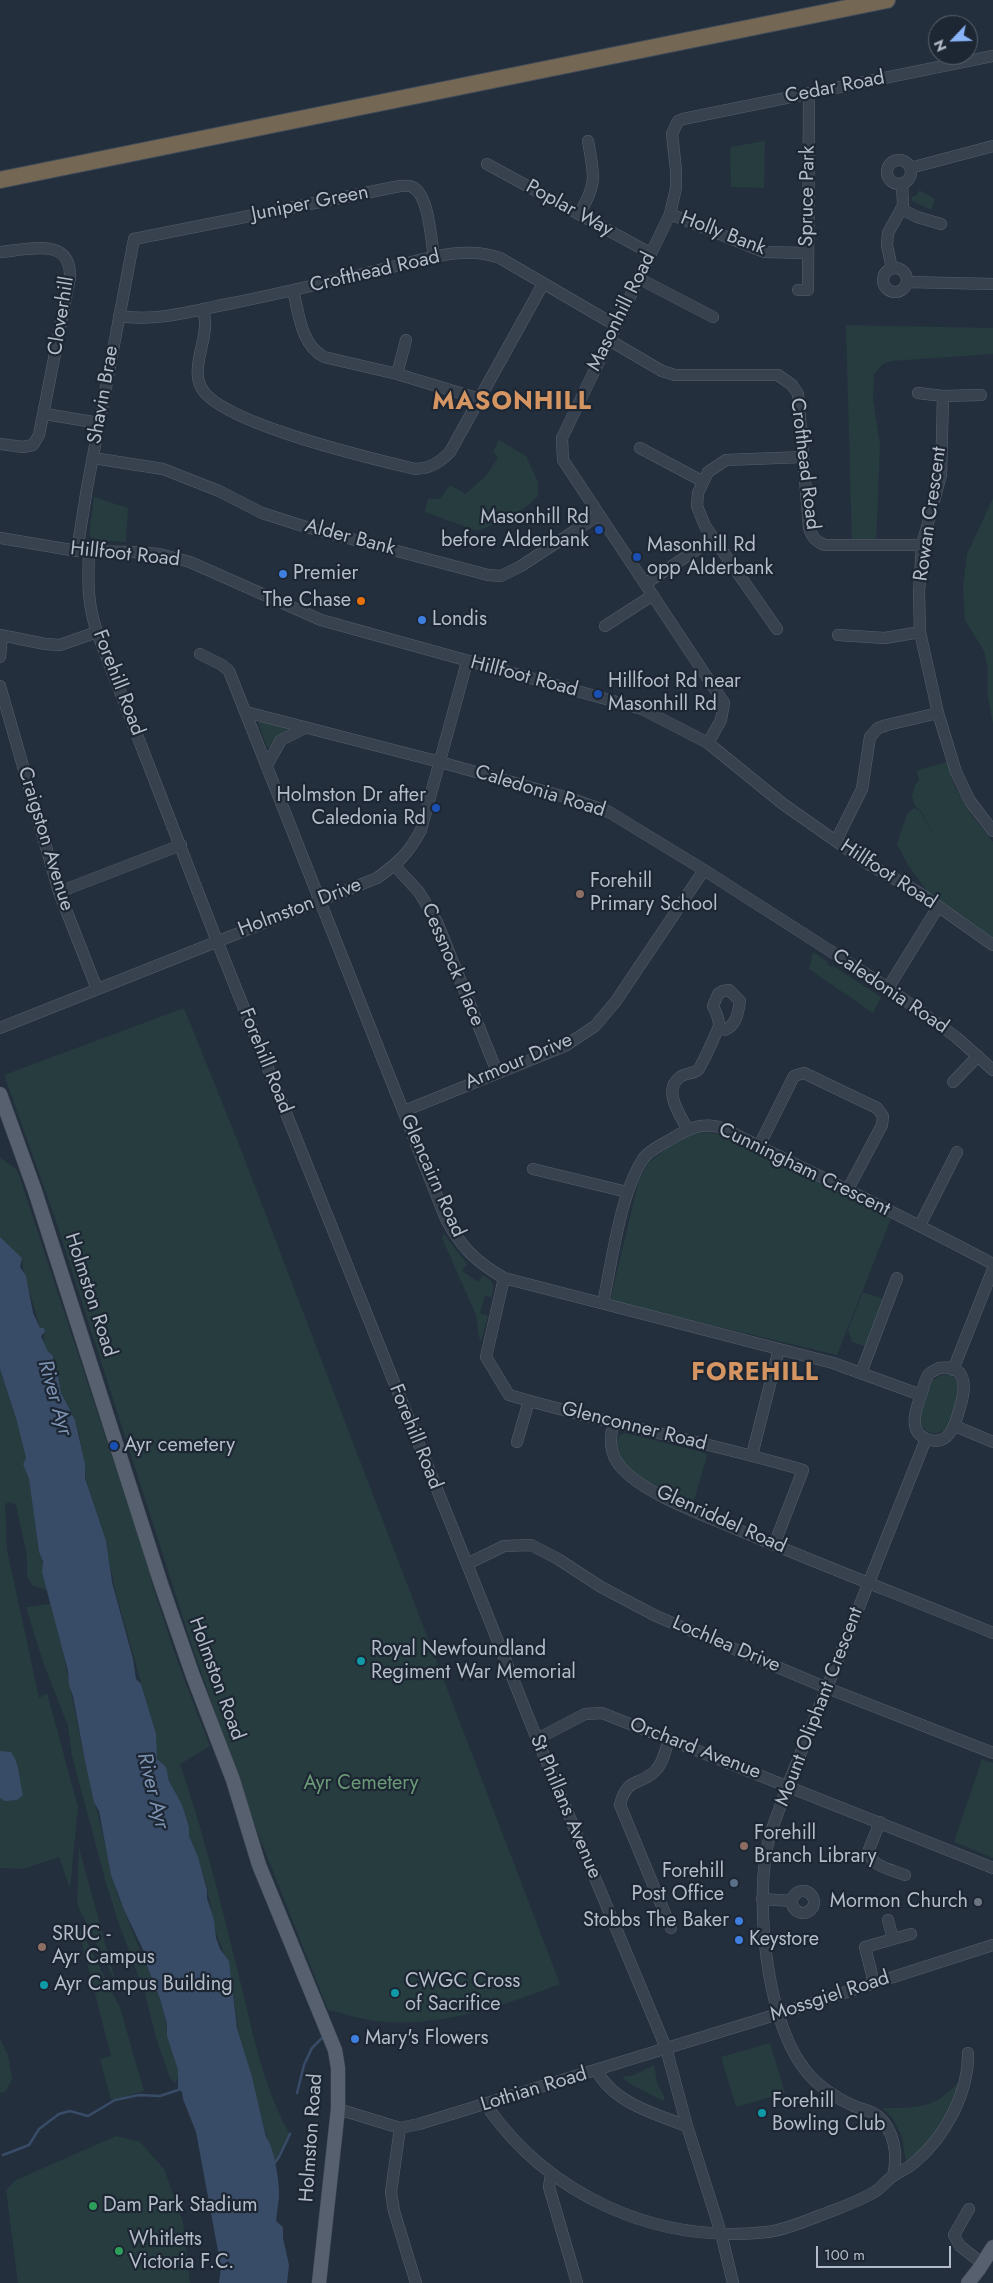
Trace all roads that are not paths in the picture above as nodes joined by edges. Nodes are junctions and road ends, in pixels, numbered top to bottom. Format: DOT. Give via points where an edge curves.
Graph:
graph roads {
  1 [pos="886,0"];
  2 [pos="993,56"];
  3 [pos="809,93"];
  4 [pos="678,122"];
  5 [pos="588,141"];
  6 [pos="993,146"];
  7 [pos="487,164"];
  8 [pos="910,168"];
  9 [pos="0,180"];
  10 [pos="902,183"];
  11 [pos="901,209"];
  12 [pos="580,214"];
  13 [pos="670,214"];
  14 [pos="941,224"];
  15 [pos="134,239"];
  16 [pos="0,252"];
  17 [pos="650,253"];
  18 [pos="807,253"];
  19 [pos="434,257"];
  20 [pos="892,269"];
  21 [pos="638,278"];
  22 [pos="907,282"];
  23 [pos="543,284"];
  24 [pos="993,284"];
  25 [pos="293,290"];
  26 [pos="798,290"];
  27 [pos="203,309"];
  28 [pos="119,316"];
  29 [pos="713,316"];
  30 [pos="615,325"];
  31 [pos="406,340"];
  32 [pos="608,340"];
  33 [pos="396,374"];
  34 [pos="918,393"];
  35 [pos="981,395"];
  36 [pos="944,396"];
  37 [pos="480,399"];
  38 [pos="45,414"];
  39 [pos="100,423"];
  40 [pos="0,444"];
  41 [pos="640,448"];
  42 [pos="803,457"];
  43 [pos="93,458"];
  44 [pos="702,481"];
  45 [pos="599,515"];
  46 [pos="0,538"];
  47 [pos="714,538"];
  48 [pos="922,545"];
  49 [pos="76,551"];
  50 [pos="89,552"];
  51 [pos="645,584"];
  52 [pos="653,595"];
  53 [pos="605,627"];
  54 [pos="777,629"];
  55 [pos="97,632"];
  56 [pos="920,632"];
  57 [pos="1,635"];
  58 [pos="838,635"];
  59 [pos="200,654"];
  60 [pos="0,657"];
  61 [pos="467,662"];
  62 [pos="0,686"];
  63 [pos="246,712"];
  64 [pos="938,713"];
  65 [pos="305,728"];
  66 [pos="708,743"];
  67 [pos="440,762"];
  68 [pos="267,765"];
  69 [pos="993,831"];
  70 [pos="836,841"];
  71 [pos="181,845"];
  72 [pos="395,866"];
  73 [pos="704,870"];
  74 [pos="60,892"];
  75 [pos="320,900"];
  76 [pos="938,907"];
  77 [pos="217,941"];
  78 [pos="993,945"];
  79 [pos="888,988"];
  80 [pos="97,989"];
  81 [pos="719,1027"];
  82 [pos="0,1028"];
  83 [pos="978,1056"];
  84 [pos="993,1070"];
  85 [pos="497,1072"];
  86 [pos="954,1082"];
  87 [pos="0,1094"];
  88 [pos="404,1111"];
  89 [pos="688,1130"];
  90 [pos="759,1146"];
  91 [pos="957,1152"];
  92 [pos="532,1169"];
  93 [pos="847,1191"];
  94 [pos="627,1192"];
  95 [pos="920,1225"];
  96 [pos="993,1264"];
  97 [pos="993,1269"];
  98 [pos="504,1278"];
  99 [pos="897,1278"];
  100 [pos="603,1303"];
  101 [pos="779,1349"];
  102 [pos="953,1370"];
  103 [pos="861,1373"];
  104 [pos="921,1395"];
  105 [pos="529,1401"];
  106 [pos="613,1423"];
  107 [pos="955,1426"];
  108 [pos="926,1439"];
  109 [pos="517,1442"];
  110 [pos="993,1442"];
  111 [pos="752,1455"];
  112 [pos="774,1545"];
  113 [pos="467,1564"];
  114 [pos="869,1583"];
  115 [pos="993,1633"];
  116 [pos="828,1688"];
  117 [pos="537,1739"];
  118 [pos="670,1739"];
  119 [pos="993,1753"];
  120 [pos="788,1785"];
  121 [pos="880,1822"];
  122 [pos="993,1868"];
  123 [pos="905,1875"];
  124 [pos="762,1900"];
  125 [pos="792,1901"];
  126 [pos="888,1920"];
  127 [pos="671,1928"];
  128 [pos="911,1934"];
  129 [pos="893,1939"];
  130 [pos="993,1945"];
  131 [pos="874,1983"];
  132 [pos="778,2014"];
  133 [pos="666,2048"];
  134 [pos="968,2053"];
  135 [pos="597,2071"];
  136 [pos="486,2105"];
  137 [pos="338,2109"];
  138 [pos="687,2126"];
  139 [pos="400,2128"];
  140 [pos="551,2174"];
  141 [pos="893,2176"];
  142 [pos="969,2209"];
  143 [pos="721,2233"];
  144 [pos="993,2247"];
  145 [pos="983,2264"];
  146 [pos="319,2283"];
  147 [pos="416,2283"];
  148 [pos="577,2283"];
  149 [pos="733,2283"];
  150 [pos="968,2283"];
  1 -- 9 [label="highway"];
  2 -- 3 [label="street, Cedar Road"];
  3 -- 4 [label="street, Cedar Road"];
  3 -- 18 [label="street, Spruce Park"];
  4 -- 13 [label="street, Masonhill Road" via="672,134 676,188"];
  5 -- 12 [label="street" via="594,177 590,196"];
  6 -- 8 [label="street"];
  7 -- 12 [label="street, Poplar Way"];
  8 -- 10 [label="street" via="909,177"];
  8 -- 10 [label="street" via="902,160 894,161 888,167 891,181"];
  10 -- 11 [label="street" via="904,197"];
  11 -- 14 [label="street"];
  11 -- 20 [label="street" via="888,232"];
  12 -- 17 [label="street, Poplar Way"];
  13 -- 17 [label="street, Masonhill Road"];
  13 -- 18 [label="street, Holly Bank" via="764,252"];
  15 -- 19 [label="street, Juniper Green" via="411,186 425,203"];
  15 -- 28 [label="street, Shavin Brae"];
  16 -- 38 [label="street, Cloverhill" via="48,248 58,251 70,267"];
  17 -- 21 [label="street, Masonhill Road"];
  18 -- 26 [label="street, Spruce Park" via="808,290"];
  19 -- 23 [label="street, Crofthead Road" via="484,252"];
  19 -- 25 [label="street, Crofthead Road"];
  20 -- 22 [label="street" via="903,272"];
  20 -- 22 [label="street" via="884,278 888,289 899,291"];
  21 -- 29 [label="street"];
  21 -- 30 [label="street, Masonhill Road"];
  22 -- 24 [label="street"];
  23 -- 30 [label="street, Crofthead Road"];
  23 -- 37 [label="street"];
  25 -- 27 [label="street, Crofthead Road"];
  25 -- 33 [label="street" via="302,328 314,352"];
  27 -- 28 [label="street, Crofthead Road" via="150,318"];
  27 -- 37 [label="street" via="206,325 198,374 200,387 208,398 314,443 415,469 428,468 450,452"];
  28 -- 39 [label="street, Shavin Brae"];
  30 -- 32 [label="street, Masonhill Road"];
  31 -- 33 [label="street"];
  32 -- 42 [label="street, Crofthead Road" via="675,375 778,375 786,379 798,394"];
  32 -- 45 [label="street, Masonhill Road" via="562,438 562,460"];
  33 -- 37 [label="street"];
  34 -- 36 [label="street"];
  35 -- 36 [label="street"];
  36 -- 48 [label="street, Rowan Crescent" via="941,475"];
  38 -- 39 [label="street"];
  38 -- 40 [label="street, Cloverhill" via="40,435 33,445"];
  39 -- 43 [label="street, Shavin Brae"];
  41 -- 44 [label="street"];
  42 -- 44 [label="street" via="726,460 708,472"];
  42 -- 48 [label="street, Crofthead Road" via="809,528 811,536 818,542 836,546"];
  43 -- 45 [label="street, Alder Bank" via="163,469 219,491 262,513 488,575 501,576 521,566"];
  43 -- 49 [label="street, Shavin Brae"];
  44 -- 47 [label="street" via="697,506"];
  45 -- 51 [label="street, Masonhill Road"];
  46 -- 49 [label="street, Hillfoot Road"];
  47 -- 51 [label="street"];
  47 -- 54 [label="street"];
  48 -- 56 [label="street, Rowan Crescent"];
  49 -- 50 [label="street, Hillfoot Road"];
  50 -- 55 [label="street, Forehill Road" via="88,594"];
  50 -- 61 [label="street, Hillfoot Road" via="134,552 175,558 321,620"];
  51 -- 52 [label="street, Masonhill Road"];
  52 -- 53 [label="street"];
  52 -- 66 [label="street, Masonhill Road" via="724,703 721,720"];
  55 -- 57 [label="street" via="60,645"];
  55 -- 71 [label="street, Forehill Road"];
  56 -- 58 [label="street" via="885,638"];
  56 -- 64 [label="street, Rowan Crescent"];
  57 -- 60 [label="street"];
  59 -- 63 [label="street, Glencairn Road" via="229,671"];
  61 -- 66 [label="street, Hillfoot Road" via="642,709"];
  61 -- 67 [label="street, Holmston Drive"];
  62 -- 74 [label="street, Craigston Avenue"];
  63 -- 65 [label="street, Caledonia Road"];
  63 -- 68 [label="street, Glencairn Road"];
  64 -- 69 [label="street, Rowan Crescent" via="956,772 970,801"];
  64 -- 70 [label="street" via="878,728 870,737 862,789"];
  65 -- 67 [label="street, Caledonia Road"];
  65 -- 68 [label="street" via="277,744"];
  66 -- 70 [label="street, Hillfoot Road" via="783,804"];
  67 -- 72 [label="street, Holmston Drive" via="421,830 410,851"];
  67 -- 73 [label="street, Caledonia Road" via="608,812"];
  68 -- 75 [label="street, Glencairn Road"];
  70 -- 76 [label="street, Hillfoot Road"];
  71 -- 74 [label="street"];
  71 -- 77 [label="street, Forehill Road"];
  72 -- 75 [label="street, Holmston Drive" via="377,878"];
  72 -- 85 [label="street, Cessnock Place" via="419,892 437,922"];
  73 -- 79 [label="street, Caledonia Road"];
  73 -- 85 [label="street, Armour Drive" via="616,1001 595,1026 565,1046"];
  74 -- 80 [label="street, Craigston Avenue"];
  75 -- 77 [label="street, Holmston Drive"];
  75 -- 88 [label="street, Glencairn Road"];
  76 -- 78 [label="street, Hillfoot Road"];
  76 -- 79 [label="street"];
  77 -- 80 [label="street, Holmston Drive"];
  77 -- 113 [label="street, Forehill Road"];
  79 -- 83 [label="street, Caledonia Road"];
  80 -- 82 [label="street, Holmston Drive"];
  81 -- 89 [label="street" via="704,1063 698,1070 680,1076 674,1084 672,1095"];
  83 -- 84 [label="street, Caledonia Road"];
  83 -- 86 [label="street"];
  85 -- 88 [label="street, Armour Drive"];
  87 -- 137 [label="main road, Holmston Road" via="35,1191 183,1648 233,1780 259,1865 335,2050"];
  88 -- 98 [label="street, Glencairn Road" via="446,1219 456,1236 484,1267"];
  89 -- 90 [label="street, Cunningham Crescent" via="704,1124 714,1125"];
  89 -- 94 [label="street, Cunningham Crescent" via="644,1158"];
  90 -- 93 [label="street, Cunningham Crescent"];
  90 -- 93 [label="street" via="794,1076 799,1074 804,1073 878,1108 883,1116 882,1125"];
  91 -- 95 [label="street"];
  92 -- 94 [label="street"];
  93 -- 95 [label="street, Cunningham Crescent"];
  94 -- 100 [label="street, Cunningham Crescent"];
  95 -- 96 [label="street, Cunningham Crescent"];
  97 -- 102 [label="street"];
  98 -- 100 [label="street, Glencairn Road"];
  98 -- 105 [label="street, Glenconner Road" via="486,1357 509,1395"];
  99 -- 103 [label="street"];
  100 -- 101 [label="street, Glencairn Road"];
  101 -- 103 [label="street, Glencairn Road"];
  101 -- 111 [label="street"];
  102 -- 104 [label="street" via="934,1371 927,1377"];
  102 -- 107 [label="street" via="964,1381 966,1391"];
  103 -- 104 [label="street, Glencairn Road"];
  104 -- 108 [label="street" via="914,1421 917,1432"];
  105 -- 106 [label="street, Glenconner Road"];
  105 -- 109 [label="street"];
  106 -- 111 [label="street, Glenconner Road"];
  106 -- 112 [label="street, Glenriddel Road" via="612,1455 630,1475 688,1508"];
  107 -- 108 [label="street" via="942,1440"];
  107 -- 110 [label="street"];
  108 -- 114 [label="street, Mount Oliphant Crescent"];
  111 -- 112 [label="street, Glenconner Road" via="803,1470"];
  112 -- 114 [label="street, Glenriddel Road"];
  113 -- 116 [label="street, Lochlea Drive" via="504,1546 531,1545 601,1588 656,1616"];
  113 -- 117 [label="street, St Phillans Avenue"];
  114 -- 115 [label="street, Glenriddel Road"];
  114 -- 116 [label="street, Mount Oliphant Crescent"];
  116 -- 119 [label="street, Lochlea Drive"];
  116 -- 120 [label="street, Mount Oliphant Crescent"];
  117 -- 118 [label="street, Orchard Avenue" via="593,1712"];
  117 -- 133 [label="street, St Phillans Avenue"];
  118 -- 120 [label="street, Orchard Avenue"];
  118 -- 127 [label="street" via="658,1768 630,1784 623,1792 620,1805"];
  120 -- 121 [label="street, Orchard Avenue"];
  120 -- 124 [label="street, Mount Oliphant Crescent" via="769,1840"];
  121 -- 122 [label="street, Orchard Avenue"];
  121 -- 123 [label="street" via="869,1857 876,1864"];
  124 -- 125 [label="street"];
  124 -- 132 [label="street, Mount Oliphant Crescent" via="766,1958"];
  126 -- 129 [label="street"];
  128 -- 129 [label="street"];
  129 -- 131 [label="street" via="865,1947"];
  130 -- 131 [label="street, Mossgiel Road"];
  131 -- 132 [label="street, Mossgiel Road"];
  132 -- 133 [label="street, Mossgiel Road"];
  132 -- 141 [label="street, Mount Oliphant Crescent" via="802,2067 831,2093 878,2116 894,2142 897,2160"];
  133 -- 135 [label="street, Lothian Road"];
  133 -- 138 [label="street, St Phillans Avenue"];
  134 -- 141 [label="street" via="962,2090 951,2117 929,2148"];
  135 -- 136 [label="street, Lothian Road"];
  135 -- 138 [label="street" via="602,2080 624,2098"];
  136 -- 139 [label="street, Lothian Road"];
  136 -- 140 [label="street" via="512,2139"];
  137 -- 139 [label="street"];
  137 -- 146 [label="main road, Holmston Road"];
  138 -- 143 [label="street, St Phillans Avenue"];
  139 -- 147 [label="street" via="392,2192 394,2211"];
  140 -- 143 [label="street" via="585,2197 630,2217 678,2230"];
  140 -- 148 [label="street" via="549,2187"];
  141 -- 143 [label="street" via="878,2190 858,2201 810,2219 768,2232"];
  142 -- 145 [label="street" via="954,2235 960,2246"];
  143 -- 149 [label="street, St Phillans Avenue"];
  144 -- 145 [label="main road"];
  145 -- 150 [label="main road"];
}
